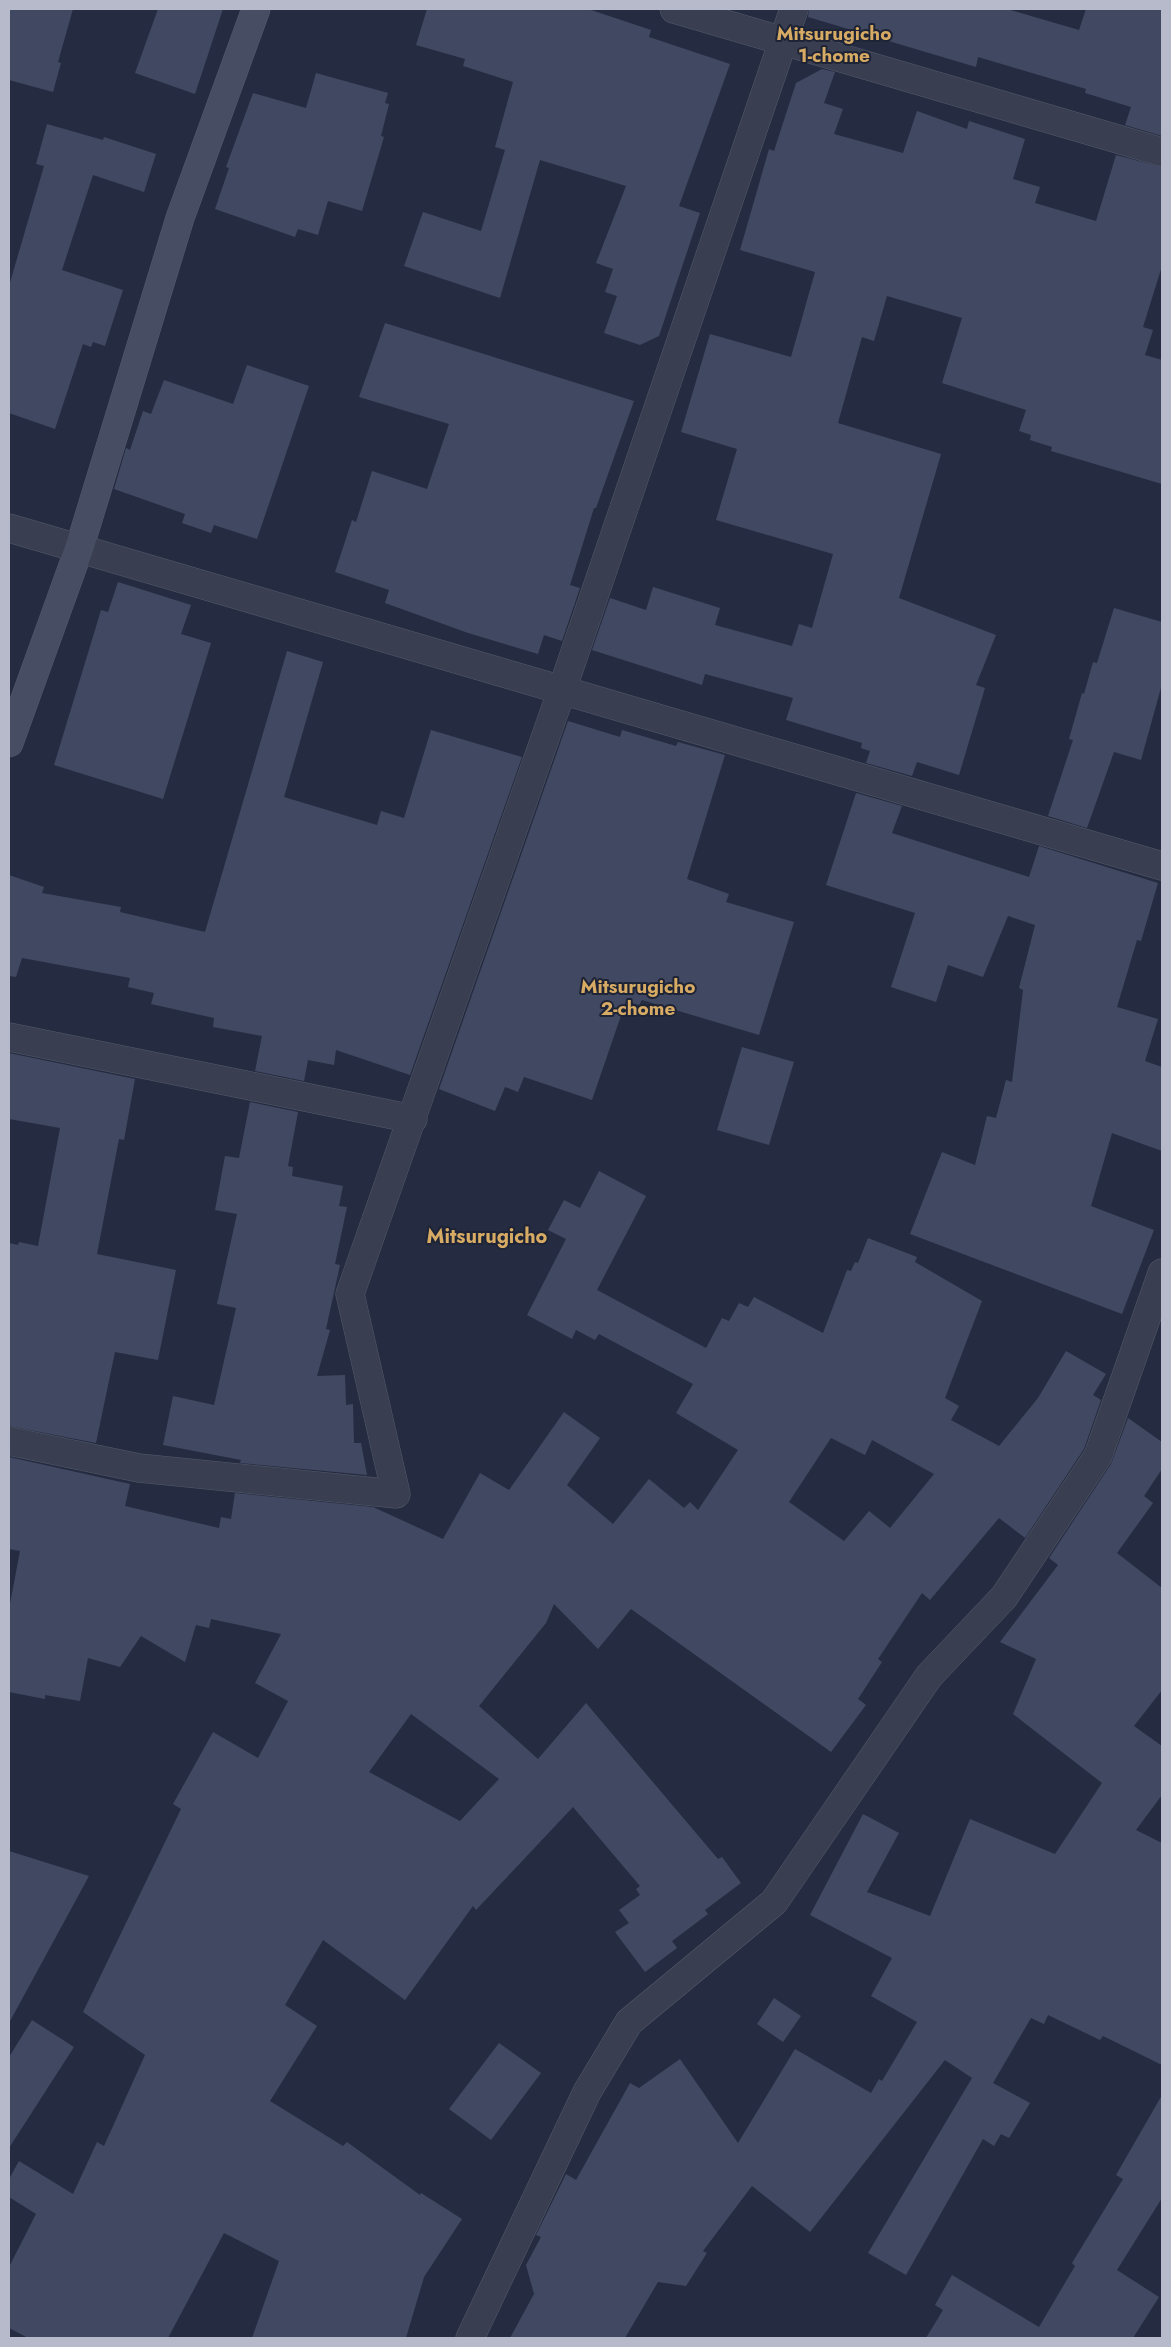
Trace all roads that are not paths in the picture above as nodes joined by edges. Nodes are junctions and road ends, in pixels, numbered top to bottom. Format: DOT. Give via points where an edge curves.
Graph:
graph roads {
  1 [pos="256,9"];
  2 [pos="674,9"];
  3 [pos="794,9"];
  4 [pos="783,41"];
  5 [pos="1162,152"];
  6 [pos="9,528"];
  7 [pos="79,549"];
  8 [pos="562,690"];
  9 [pos="9,743"];
  10 [pos="1162,866"];
  11 [pos="9,1036"];
  12 [pos="413,1120"];
  13 [pos="1162,1273"];
  14 [pos="9,1441"];
  15 [pos="470,2338"];
  1 -- 7 [label="street" via="180,218"];
  2 -- 4 [label="street"];
  3 -- 4 [label="street"];
  4 -- 5 [label="street"];
  4 -- 8 [label="street"];
  6 -- 7 [label="street"];
  7 -- 8 [label="street"];
  7 -- 9 [label="street"];
  8 -- 10 [label="street"];
  8 -- 12 [label="street"];
  11 -- 12 [label="street"];
  12 -- 14 [label="street" via="350,1294 396,1494 139,1468"];
  13 -- 15 [label="street" via="1098,1456 1004,1597 929,1676 774,1902 630,2022 587,2092"];
}
